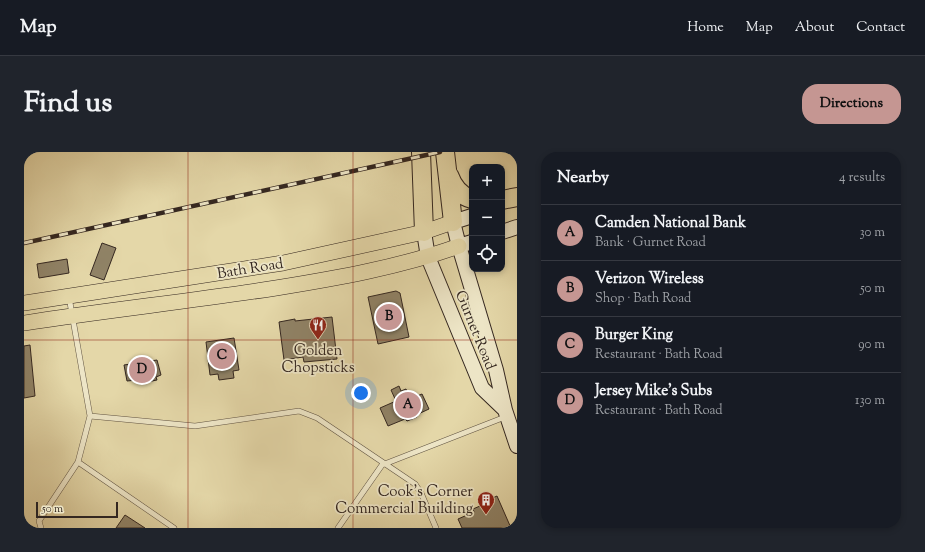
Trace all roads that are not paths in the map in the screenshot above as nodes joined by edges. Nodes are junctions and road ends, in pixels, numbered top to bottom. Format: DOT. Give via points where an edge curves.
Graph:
graph roads {
  1 [pos="421,152"];
  2 [pos="446,160"];
  3 [pos="469,197"];
  4 [pos="517,197"];
  5 [pos="505,199"];
  6 [pos="517,201"];
  7 [pos="505,205"];
  8 [pos="469,217"];
  9 [pos="453,222"];
  10 [pos="517,227"];
  11 [pos="505,231"];
  12 [pos="424,232"];
  13 [pos="466,244"];
  14 [pos="428,257"];
  15 [pos="69,296"];
  16 [pos="24,303"];
  17 [pos="72,316"];
  18 [pos="24,323"];
  19 [pos="506,413"];
  20 [pos="90,416"];
  21 [pos="517,446"];
  22 [pos="78,462"];
  23 [pos="386,464"];
  24 [pos="41,528"];
  25 [pos="174,528"];
  26 [pos="338,528"];
  27 [pos="436,528"];
  1 -- 12 [label="highway"];
  2 -- 3 [label="highway" via="451,182 459,192"];
  2 -- 9 [label="highway"];
  4 -- 5 [label="highway"];
  6 -- 7 [label="main road"];
  8 -- 9 [label="main road, Bath Road"];
  9 -- 12 [label="main road, Bath Road"];
  9 -- 13 [label="main road, Gurnet Road"];
  10 -- 11 [label="main road"];
  12 -- 14 [label="main road, Gurnet Road"];
  12 -- 15 [label="main road, Bath Road" via="283,263"];
  13 -- 14 [label="main road, Bath Road"];
  13 -- 19 [label="main road, Gurnet Road"];
  14 -- 17 [label="main road, Bath Road" via="327,280"];
  14 -- 19 [label="main road, Gurnet Road" via="482,388"];
  15 -- 16 [label="main road, Bath Road"];
  15 -- 17 [label="lane"];
  17 -- 18 [label="main road, Bath Road"];
  17 -- 20 [label="lane"];
  19 -- 21 [label="main road, Gurnet Road"];
  19 -- 23 [label="lane"];
  20 -- 22 [label="lane"];
  20 -- 23 [label="lane" via="195,426 298,411 317,418"];
  22 -- 24 [label="lane" via="39,521"];
  22 -- 25 [label="lane"];
  23 -- 26 [label="lane" via="382,465"];
  23 -- 27 [label="lane" via="415,484"];
}
